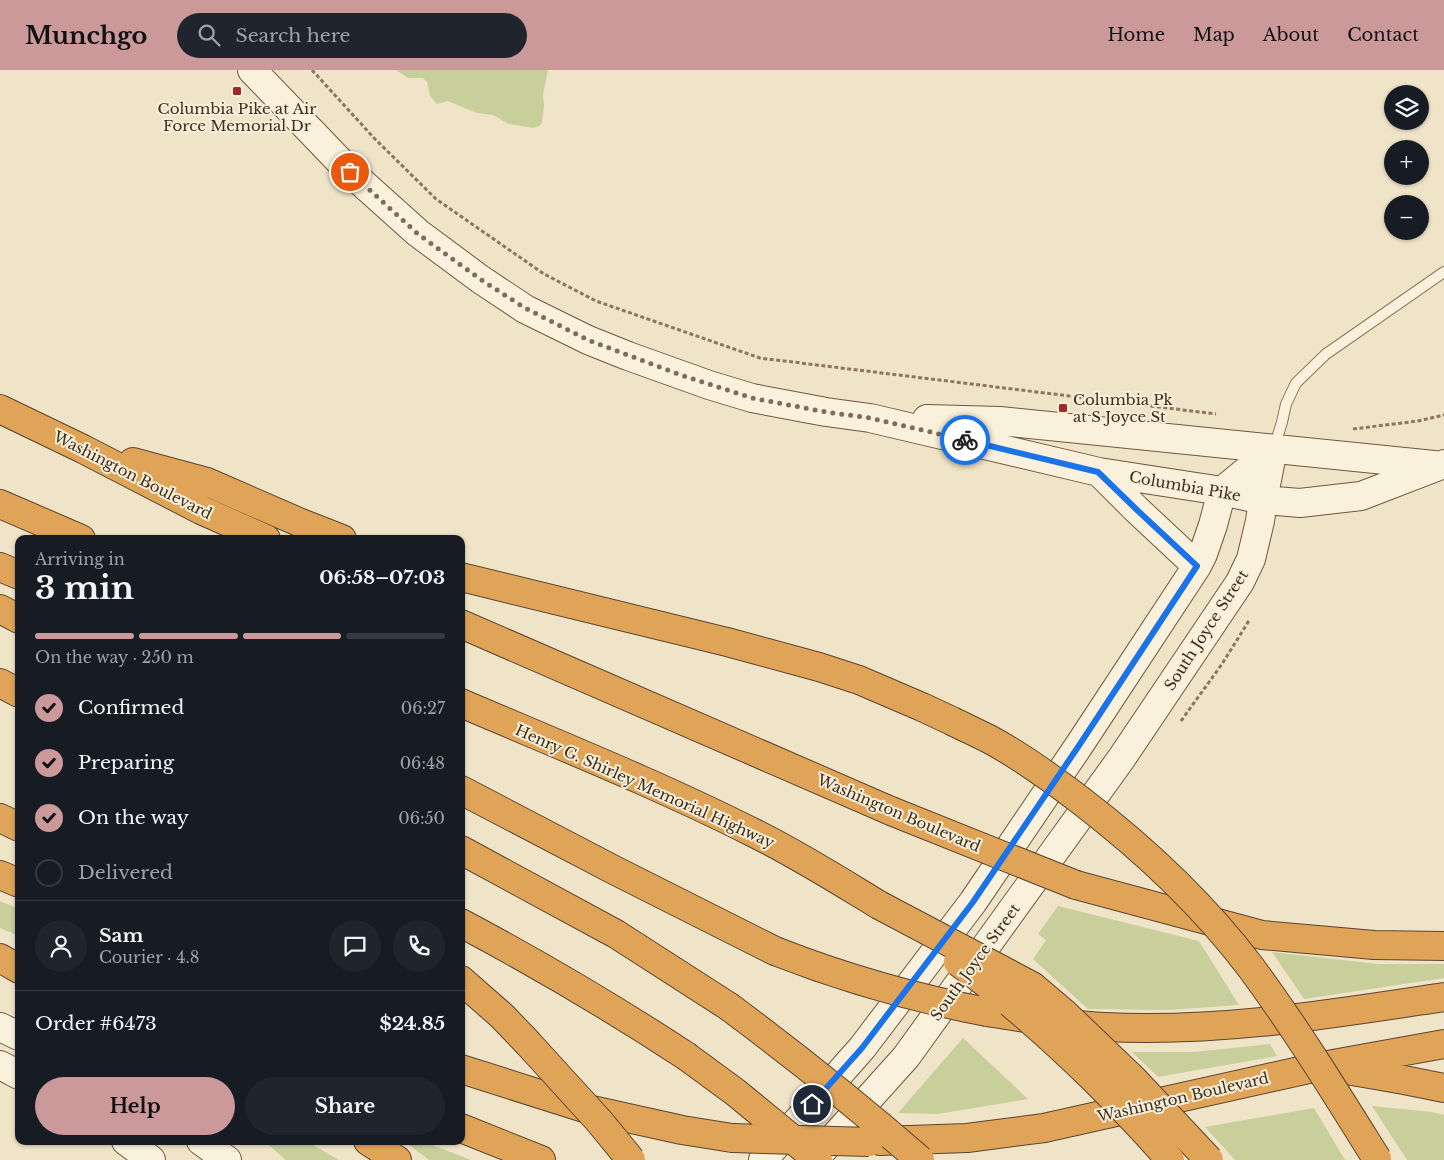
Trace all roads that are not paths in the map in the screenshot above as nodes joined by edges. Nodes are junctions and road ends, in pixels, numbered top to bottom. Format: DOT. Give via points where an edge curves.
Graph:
graph roads {
  1 [pos="252,70"];
  2 [pos="1444,272"];
  3 [pos="0,409"];
  4 [pos="870,418"];
  5 [pos="83,449"];
  6 [pos="1273,449"];
  7 [pos="1442,465"];
  8 [pos="1098,472"];
  9 [pos="1222,491"];
  10 [pos="1263,500"];
  11 [pos="0,504"];
  12 [pos="72,535"];
  13 [pos="257,535"];
  14 [pos="332,535"];
  15 [pos="1197,566"];
  16 [pos="0,567"];
  17 [pos="15,573"];
  18 [pos="465,578"];
  19 [pos="0,609"];
  20 [pos="15,617"];
  21 [pos="465,626"];
  22 [pos="465,705"];
  23 [pos="465,792"];
  24 [pos="0,818"];
  25 [pos="15,825"];
  26 [pos="465,852"];
  27 [pos="0,875"];
  28 [pos="15,881"];
  29 [pos="879,905"];
  30 [pos="465,925"];
  31 [pos="0,946"];
  32 [pos="1444,946"];
  33 [pos="15,952"];
  34 [pos="0,958"];
  35 [pos="15,966"];
  36 [pos="465,984"];
  37 [pos="1444,997"];
  38 [pos="0,1027"];
  39 [pos="15,1034"];
  40 [pos="1444,1044"];
  41 [pos="465,1055"];
  42 [pos="0,1065"];
  43 [pos="1322,1066"];
  44 [pos="465,1070"];
  45 [pos="15,1073"];
  46 [pos="1444,1088"];
  47 [pos="536,1092"];
  48 [pos="465,1130"];
  49 [pos="131,1145"];
  50 [pos="207,1145"];
  51 [pos="374,1145"];
  52 [pos="1377,1159"];
  53 [pos="151,1160"];
  54 [pos="227,1160"];
  55 [pos="397,1160"];
  56 [pos="541,1160"];
  57 [pos="631,1160"];
  58 [pos="763,1160"];
  59 [pos="816,1160"];
  60 [pos="920,1160"];
  61 [pos="1170,1160"];
  62 [pos="1208,1160"];
  1 -- 4 [label="main road, Columbia Pike" via="350,172 418,234 525,308 588,340 709,385 752,398"];
  2 -- 6 [label="lane" via="1326,354 1296,383 1286,404"];
  3 -- 5 [label="highway, Washington Boulevard"];
  4 -- 6 [label="main road, Columbia Pike" via="1000,421"];
  4 -- 8 [label="main road, Columbia Pike"];
  5 -- 13 [label="highway, Washington Boulevard"];
  5 -- 14 [label="highway" via="207,482"];
  6 -- 7 [label="main road, Columbia Pike"];
  6 -- 9 [label="main road"];
  6 -- 10 [label="main road, South Joyce Street"];
  7 -- 10 [label="main road, Columbia Pike" via="1361,496 1300,503"];
  8 -- 9 [label="main road, Columbia Pike"];
  8 -- 15 [label="main road"];
  9 -- 10 [label="main road, Columbia Pike"];
  9 -- 15 [label="main road"];
  10 -- 59 [label="main road, South Joyce Street" via="1251,559 1240,582 1127,751 906,1056"];
  11 -- 12 [label="highway"];
  15 -- 58 [label="main road" via="973,902 862,1048"];
  16 -- 17 [label="highway"];
  18 -- 52 [label="highway, bridge" via="727,642 859,680 952,721 1028,763 1104,818 1197,904 1271,996"];
  19 -- 20 [label="highway"];
  21 -- 32 [label="highway, Washington Boulevard, bridge" via="892,811 1076,885 1262,935 1374,946"];
  22 -- 29 [label="highway, Henry G. Shirley Memorial Highway" via="754,833"];
  23 -- 37 [label="highway, bridge" via="776,951 857,980 950,1005 1103,1027 1209,1027"];
  24 -- 25 [label="highway"];
  26 -- 60 [label="highway, bridge" via="616,934 728,1006 839,1091"];
  27 -- 28 [label="highway"];
  29 -- 61 [label="highway, Henry G. Shirley Memorial Highway, bridge" via="980,978 1032,1022 1119,1104"];
  29 -- 62 [label="highway, bridge" via="1032,986 1133,1079"];
  30 -- 59 [label="highway, bridge" via="568,982 686,1056"];
  31 -- 33 [label="highway"];
  34 -- 35 [label="highway"];
  36 -- 57 [label="highway, bridge" via="526,1040"];
  38 -- 39 [label="main road"];
  40 -- 43 [label="highway, Washington Boulevard"];
  41 -- 47 [label="highway"];
  42 -- 45 [label="main road"];
  43 -- 46 [label="highway"];
  43 -- 47 [label="highway, Washington Boulevard, bridge" via="1044,1128 967,1138 868,1142 732,1138 587,1109"];
  44 -- 47 [label="highway"];
  48 -- 56 [label="highway"];
  49 -- 53 [label="main road"];
  50 -- 54 [label="main road"];
  51 -- 55 [label="highway"];
}
